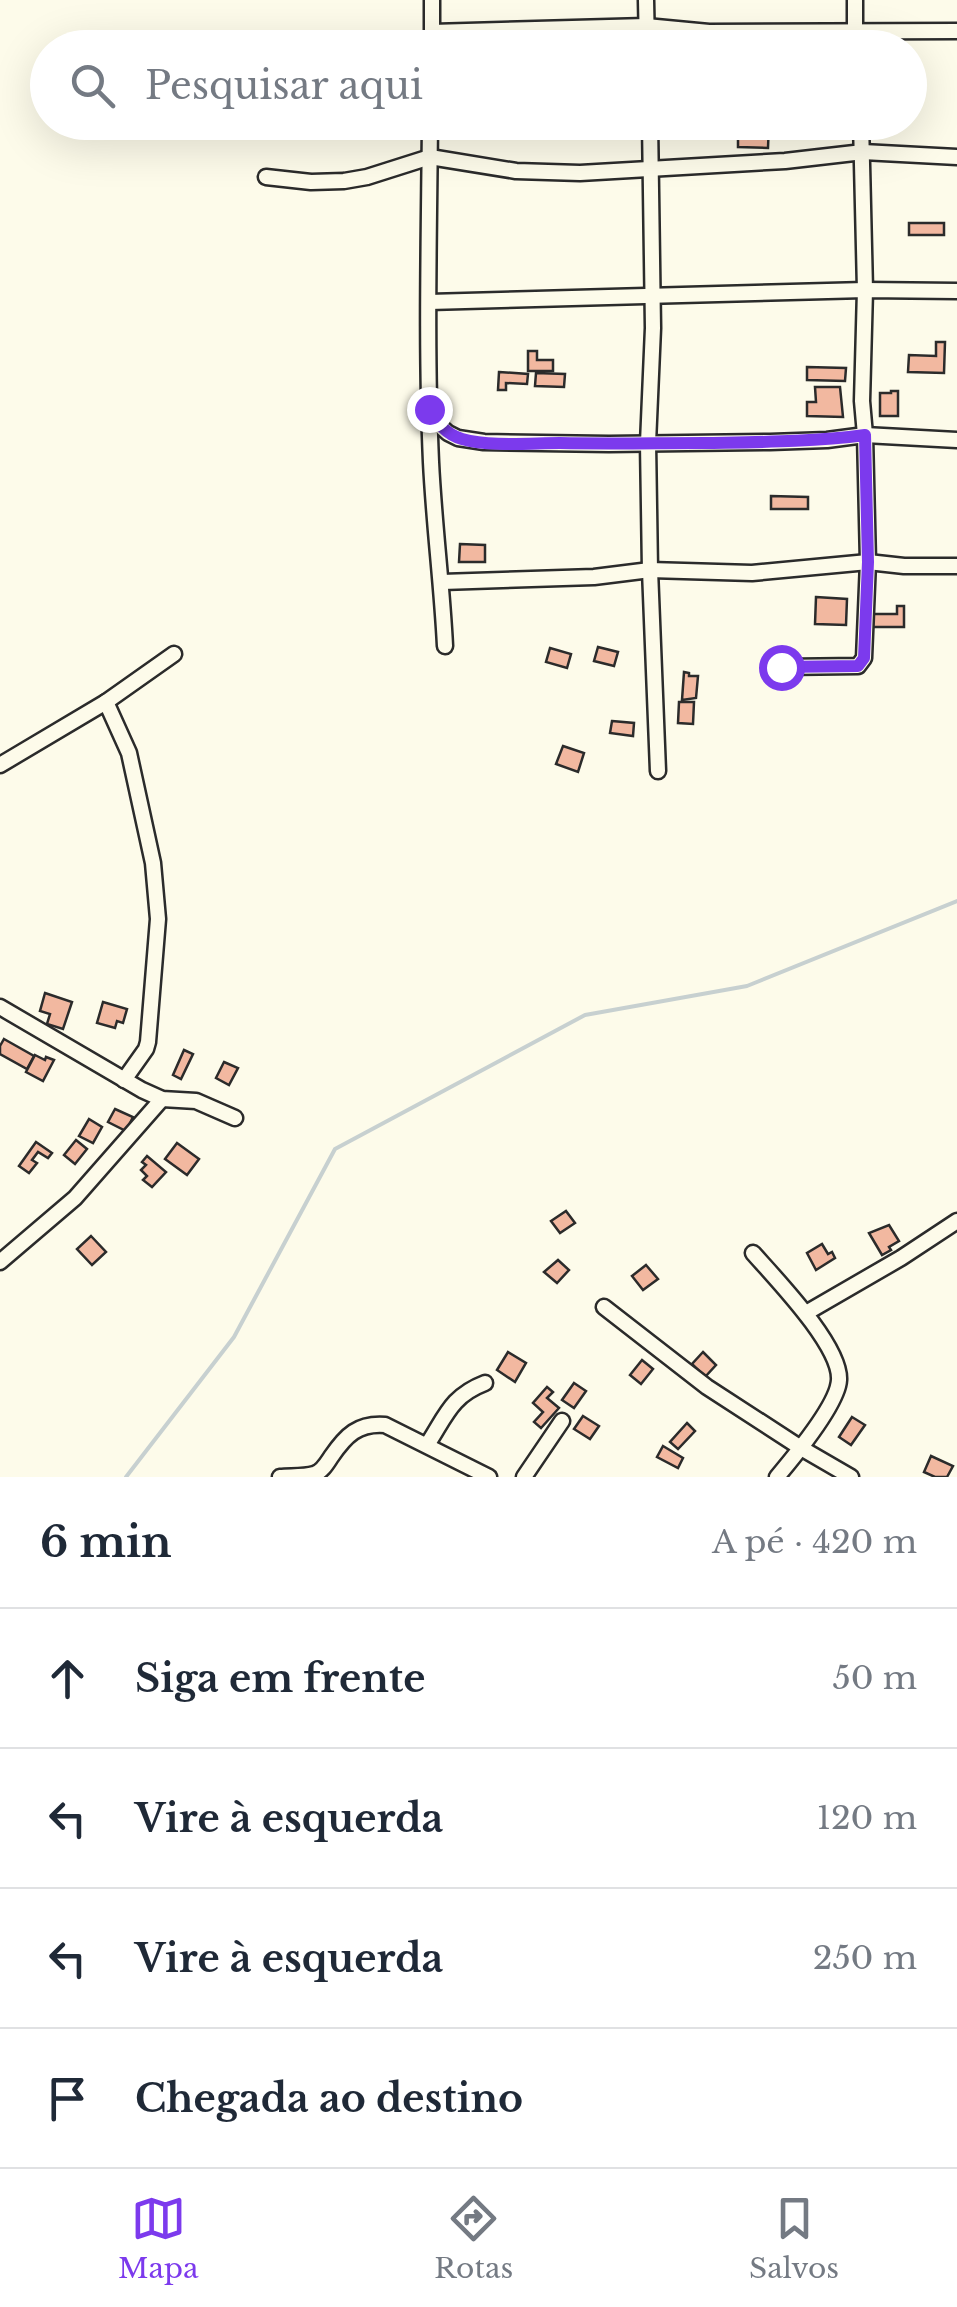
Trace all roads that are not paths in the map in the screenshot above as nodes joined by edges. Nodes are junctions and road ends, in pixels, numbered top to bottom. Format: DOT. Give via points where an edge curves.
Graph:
graph roads {
  1 [pos="432,0"];
  2 [pos="646,0"];
  3 [pos="855,0"];
  4 [pos="646,26"];
  5 [pos="432,30"];
  6 [pos="585,30"];
  7 [pos="646,30"];
  8 [pos="688,30"];
  9 [pos="854,30"];
  10 [pos="957,31"];
  11 [pos="927,34"];
  12 [pos="430,140"];
  13 [pos="651,140"];
  14 [pos="862,140"];
  15 [pos="863,152"];
  16 [pos="430,157"];
  17 [pos="957,157"];
  18 [pos="652,169"];
  19 [pos="266,177"];
  20 [pos="865,290"];
  21 [pos="957,292"];
  22 [pos="652,298"];
  23 [pos="429,302"];
  24 [pos="429,409"];
  25 [pos="865,435"];
  26 [pos="957,440"];
  27 [pos="648,443"];
  28 [pos="868,562"];
  29 [pos="957,566"];
  30 [pos="650,570"];
  31 [pos="442,582"];
  32 [pos="445,646"];
  33 [pos="174,654"];
  34 [pos="781,667"];
  35 [pos="106,702"];
  36 [pos="0,765"];
  37 [pos="658,771"];
  38 [pos="0,1007"];
  39 [pos="124,1080"];
  40 [pos="162,1099"];
  41 [pos="235,1118"];
  42 [pos="957,1221"];
  43 [pos="753,1253"];
  44 [pos="0,1262"];
  45 [pos="604,1308"];
  46 [pos="806,1313"];
  47 [pos="485,1383"];
  48 [pos="562,1421"];
  49 [pos="427,1445"];
  50 [pos="801,1448"];
  51 [pos="280,1477"];
  52 [pos="488,1477"];
  53 [pos="524,1477"];
  54 [pos="777,1477"];
  55 [pos="850,1477"];
  1 -- 5 [label="street"];
  2 -- 4 [label="street"];
  3 -- 9 [label="street"];
  4 -- 6 [label="street"];
  4 -- 7 [label="street"];
  4 -- 8 [label="street"];
  10 -- 11 [label="street"];
  12 -- 16 [label="street"];
  13 -- 18 [label="street"];
  14 -- 15 [label="street"];
  15 -- 17 [label="street"];
  15 -- 18 [label="street"];
  15 -- 20 [label="street"];
  16 -- 18 [label="street" via="516,171"];
  16 -- 19 [label="street" via="344,181"];
  16 -- 23 [label="street"];
  18 -- 22 [label="street"];
  20 -- 21 [label="street"];
  20 -- 22 [label="street"];
  20 -- 25 [label="street"];
  22 -- 23 [label="street"];
  22 -- 27 [label="street"];
  23 -- 24 [label="street"];
  24 -- 27 [label="street" via="448,433 468,440"];
  24 -- 31 [label="street"];
  25 -- 26 [label="street"];
  25 -- 27 [label="street"];
  25 -- 28 [label="street"];
  27 -- 30 [label="street"];
  28 -- 29 [label="street"];
  28 -- 30 [label="street" via="752,572"];
  28 -- 34 [label="street" via="864,658 858,666"];
  30 -- 31 [label="street"];
  30 -- 37 [label="street"];
  31 -- 32 [label="street"];
  33 -- 35 [label="street"];
  35 -- 36 [label="street"];
  35 -- 39 [label="street" via="134,771 158,919 148,1042"];
  38 -- 39 [label="street"];
  39 -- 40 [label="street"];
  40 -- 41 [label="street" via="196,1101"];
  40 -- 44 [label="street" via="75,1198"];
  42 -- 46 [label="street"];
  43 -- 46 [label="street"];
  45 -- 50 [label="street"];
  46 -- 50 [label="street" via="840,1378"];
  47 -- 49 [label="street" via="456,1399"];
  48 -- 53 [label="street"];
  49 -- 51 [label="street" via="385,1424 363,1425 350,1431 324,1468"];
  49 -- 52 [label="street"];
  50 -- 54 [label="street"];
  50 -- 55 [label="street"];
}
